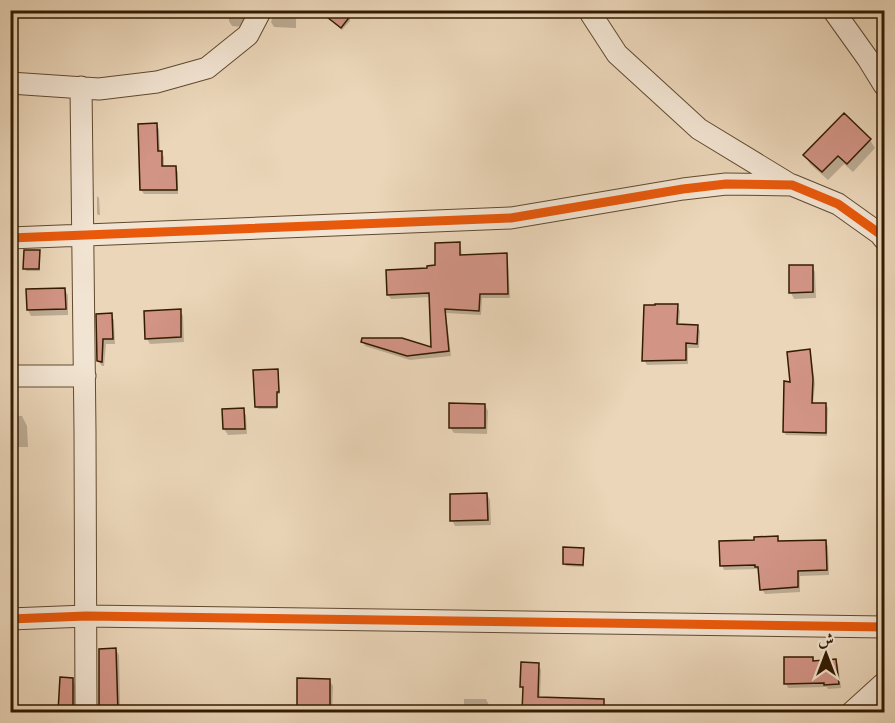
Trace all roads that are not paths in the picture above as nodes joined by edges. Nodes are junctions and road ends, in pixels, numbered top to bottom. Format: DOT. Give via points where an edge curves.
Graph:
graph roads {
  1 [pos="261,10"];
  2 [pos="591,10"];
  3 [pos="833,10"];
  4 [pos="10,83"];
  5 [pos="885,85"];
  6 [pos="81,87"];
  7 [pos="792,185"];
  8 [pos="83,235"];
  9 [pos="10,238"];
  10 [pos="885,239"];
  11 [pos="10,376"];
  12 [pos="85,376"];
  13 [pos="86,616"];
  14 [pos="10,619"];
  15 [pos="885,627"];
  16 [pos="885,683"];
  17 [pos="86,712"];
  18 [pos="852,712"];
  1 -- 6 [label="street" via="248,35 207,68 157,82 99,89"];
  2 -- 7 [label="street" via="617,54 699,129"];
  3 -- 5 [label="street"];
  4 -- 6 [label="street"];
  6 -- 8 [label="street"];
  7 -- 8 [label="street" via="726,184 683,189 511,218"];
  7 -- 10 [label="street" via="838,204"];
  8 -- 9 [label="street"];
  8 -- 12 [label="street"];
  11 -- 12 [label="street"];
  12 -- 13 [label="street"];
  13 -- 14 [label="street"];
  13 -- 15 [label="street"];
  13 -- 17 [label="street"];
  16 -- 18 [label="street"];
}
